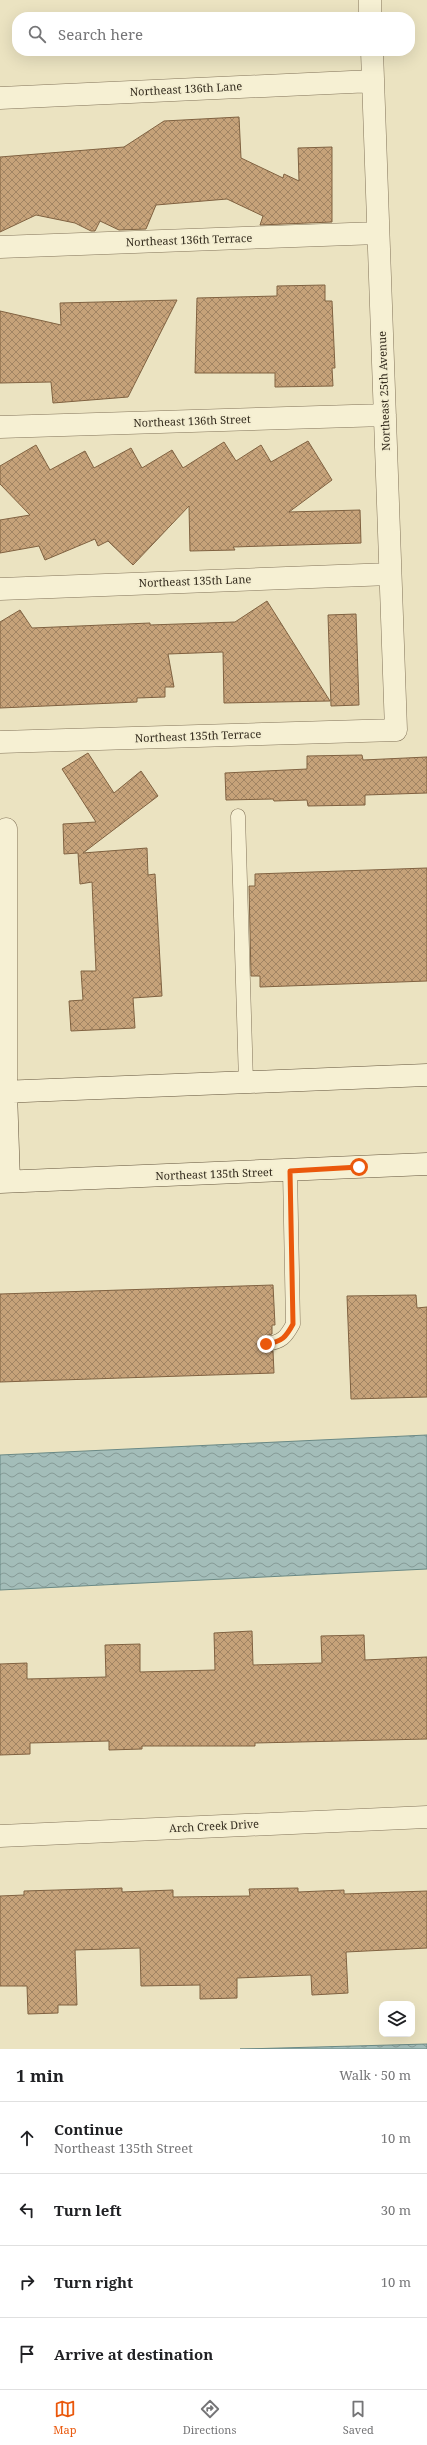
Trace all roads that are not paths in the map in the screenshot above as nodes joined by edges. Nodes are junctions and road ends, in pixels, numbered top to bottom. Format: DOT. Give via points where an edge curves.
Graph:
graph roads {
  1 [pos="370,0"];
  2 [pos="370,12"];
  3 [pos="372,56"];
  4 [pos="373,81"];
  5 [pos="0,98"];
  6 [pos="378,233"];
  7 [pos="0,247"];
  8 [pos="385,415"];
  9 [pos="0,427"];
  10 [pos="390,574"];
  11 [pos="0,588"];
  12 [pos="396,730"];
  13 [pos="0,742"];
  14 [pos="238,816"];
  15 [pos="6,829"];
  16 [pos="427,1075"];
  17 [pos="246,1082"];
  18 [pos="3,1092"];
  19 [pos="427,1164"];
  20 [pos="290,1171"];
  21 [pos="4,1182"];
  22 [pos="266,1344"];
  23 [pos="427,1817"];
  24 [pos="0,1836"];
  1 -- 2 [label="street"];
  3 -- 4 [label="street, Northeast 25th Avenue"];
  4 -- 5 [label="street, Northeast 136th Lane"];
  4 -- 6 [label="street, Northeast 25th Avenue"];
  6 -- 7 [label="street, Northeast 136th Terrace"];
  6 -- 8 [label="street, Northeast 25th Avenue"];
  8 -- 9 [label="street, Northeast 136th Street"];
  8 -- 10 [label="street, Northeast 25th Avenue"];
  10 -- 11 [label="street, Northeast 135th Lane"];
  10 -- 12 [label="street, Northeast 25th Avenue"];
  12 -- 13 [label="street, Northeast 135th Terrace"];
  14 -- 17 [label="lane"];
  15 -- 18 [label="street"];
  16 -- 17 [label="street"];
  17 -- 18 [label="street"];
  18 -- 21 [label="street"];
  19 -- 20 [label="street, Northeast 135th Street"];
  20 -- 21 [label="street, Northeast 135th Street"];
  20 -- 22 [label="lane" via="293,1324 286,1338 278,1343"];
  23 -- 24 [label="street, Arch Creek Drive"];
}
